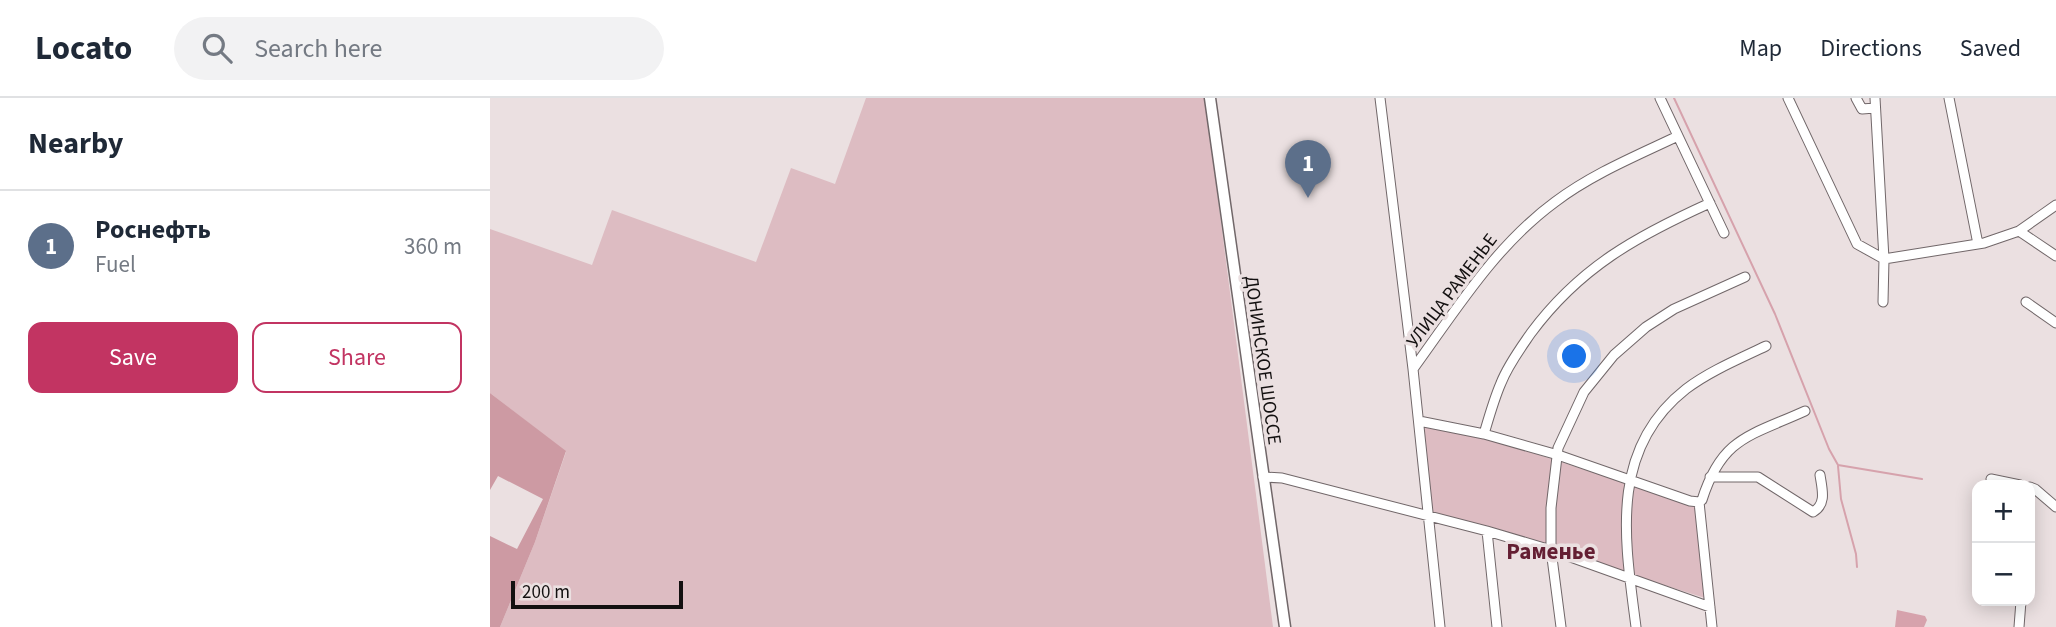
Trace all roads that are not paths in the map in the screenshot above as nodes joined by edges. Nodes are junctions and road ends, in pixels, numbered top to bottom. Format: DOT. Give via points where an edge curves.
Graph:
graph roads {
  1 [pos="1210,98"];
  2 [pos="1380,98"];
  3 [pos="1660,98"];
  4 [pos="1787,98"];
  5 [pos="1856,98"];
  6 [pos="1949,98"];
  7 [pos="1875,103"];
  8 [pos="1678,136"];
  9 [pos="1710,204"];
  10 [pos="2056,205"];
  11 [pos="2020,231"];
  12 [pos="1724,233"];
  13 [pos="1978,244"];
  14 [pos="2056,256"];
  15 [pos="1884,259"];
  16 [pos="1745,277"];
  17 [pos="1883,302"];
  18 [pos="2026,302"];
  19 [pos="2056,323"];
  20 [pos="1766,346"];
  21 [pos="1413,369"];
  22 [pos="1805,411"];
  23 [pos="1419,421"];
  24 [pos="1484,434"];
  25 [pos="1558,455"];
  26 [pos="1820,475"];
  27 [pos="1263,477"];
  28 [pos="1710,477"];
  29 [pos="1991,479"];
  30 [pos="1996,480"];
  31 [pos="1629,481"];
  32 [pos="2035,489"];
  33 [pos="1699,502"];
  34 [pos="2056,507"];
  35 [pos="1428,514"];
  36 [pos="1487,531"];
  37 [pos="1551,550"];
  38 [pos="1630,579"];
  39 [pos="2021,606"];
  40 [pos="1710,607"];
  41 [pos="1285,627"];
  42 [pos="1440,627"];
  43 [pos="1497,627"];
  44 [pos="1560,627"];
  45 [pos="1636,627"];
  46 [pos="1712,627"];
  47 [pos="2019,627"];
  1 -- 27 [label="main road, ДОНИНСКОЕ ШОССЕ"];
  2 -- 21 [label="street"];
  3 -- 8 [label="street"];
  4 -- 15 [label="street" via="1857,244"];
  5 -- 7 [label="street" via="1862,109"];
  6 -- 13 [label="street"];
  7 -- 15 [label="street"];
  8 -- 9 [label="street"];
  8 -- 21 [label="street, УЛИЦА РАМЕНЬЕ" via="1603,172 1532,220 1492,262"];
  9 -- 12 [label="street"];
  9 -- 24 [label="street" via="1635,239 1566,291 1518,351 1501,383"];
  10 -- 11 [label="street"];
  11 -- 13 [label="street"];
  11 -- 14 [label="street"];
  13 -- 15 [label="street"];
  15 -- 17 [label="street"];
  16 -- 25 [label="street" via="1674,309 1614,355 1584,392"];
  18 -- 19 [label="street"];
  20 -- 31 [label="street" via="1705,376 1672,401 1645,437"];
  21 -- 23 [label="street, УЛИЦА РАМЕНЬЕ"];
  22 -- 28 [label="street" via="1736,443"];
  23 -- 24 [label="street"];
  23 -- 35 [label="street, УЛИЦА РАМЕНЬЕ"];
  24 -- 25 [label="street"];
  25 -- 31 [label="street"];
  25 -- 37 [label="street"];
  26 -- 28 [label="street" via="1822,502 1813,512 1758,477"];
  27 -- 35 [label="street"];
  27 -- 41 [label="main road, ДОНИНСКОЕ ШОССЕ"];
  28 -- 33 [label="street"];
  29 -- 30 [label="street"];
  31 -- 33 [label="street"];
  31 -- 38 [label="street"];
  32 -- 34 [label="street"];
  33 -- 40 [label="street"];
  35 -- 36 [label="street"];
  35 -- 42 [label="street, УЛИЦА РАМЕНЬЕ"];
  36 -- 37 [label="street"];
  36 -- 43 [label="street"];
  37 -- 38 [label="street"];
  37 -- 44 [label="street"];
  38 -- 40 [label="street"];
  38 -- 45 [label="street"];
  39 -- 47 [label="street"];
  40 -- 46 [label="street"];
}
